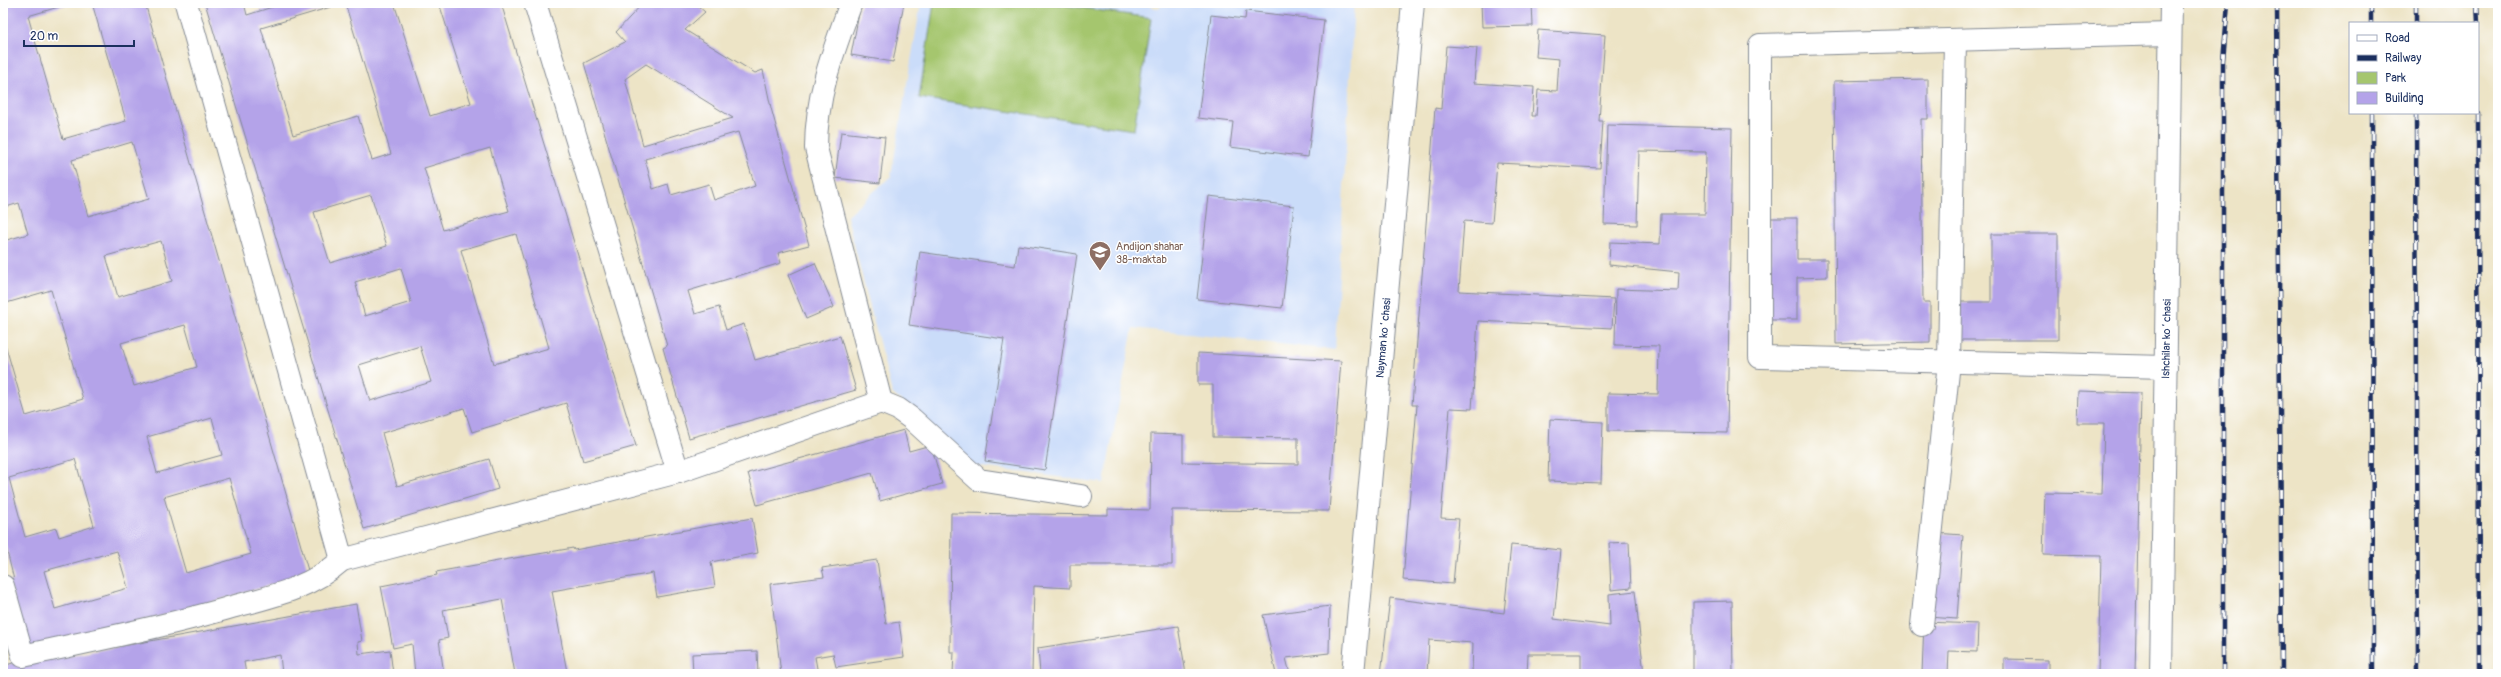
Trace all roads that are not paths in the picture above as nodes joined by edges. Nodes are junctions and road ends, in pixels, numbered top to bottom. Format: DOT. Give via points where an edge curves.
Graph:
graph roads {
  1 [pos="186,3"];
  2 [pos="535,3"];
  3 [pos="851,3"];
  4 [pos="1412,3"];
  5 [pos="2171,3"];
  6 [pos="2170,34"];
  7 [pos="1955,40"];
  8 [pos="1949,362"];
  9 [pos="2166,367"];
  10 [pos="881,402"];
  11 [pos="678,472"];
  12 [pos="1081,496"];
  13 [pos="342,560"];
  14 [pos="3,586"];
  15 [pos="1922,625"];
  16 [pos="1353,674"];
  17 [pos="2161,674"];
  1 -- 13 [label="street"];
  2 -- 11 [label="street"];
  3 -- 10 [label="street" via="822,86 816,119 816,148"];
  4 -- 16 [label="street, Nayman koʻchasi"];
  5 -- 6 [label="street, Ishchilar koʻchasi"];
  6 -- 7 [label="street"];
  6 -- 9 [label="street, Ishchilar koʻchasi"];
  7 -- 8 [label="street"];
  7 -- 8 [label="street" via="1760,45 1760,357"];
  8 -- 9 [label="street"];
  8 -- 15 [label="street"];
  9 -- 17 [label="street, Ishchilar koʻchasi"];
  10 -- 11 [label="street"];
  10 -- 12 [label="street" via="898,409 912,419 979,480"];
  11 -- 13 [label="street"];
  13 -- 14 [label="street" via="313,582 278,594 183,621 23,656"];
}
